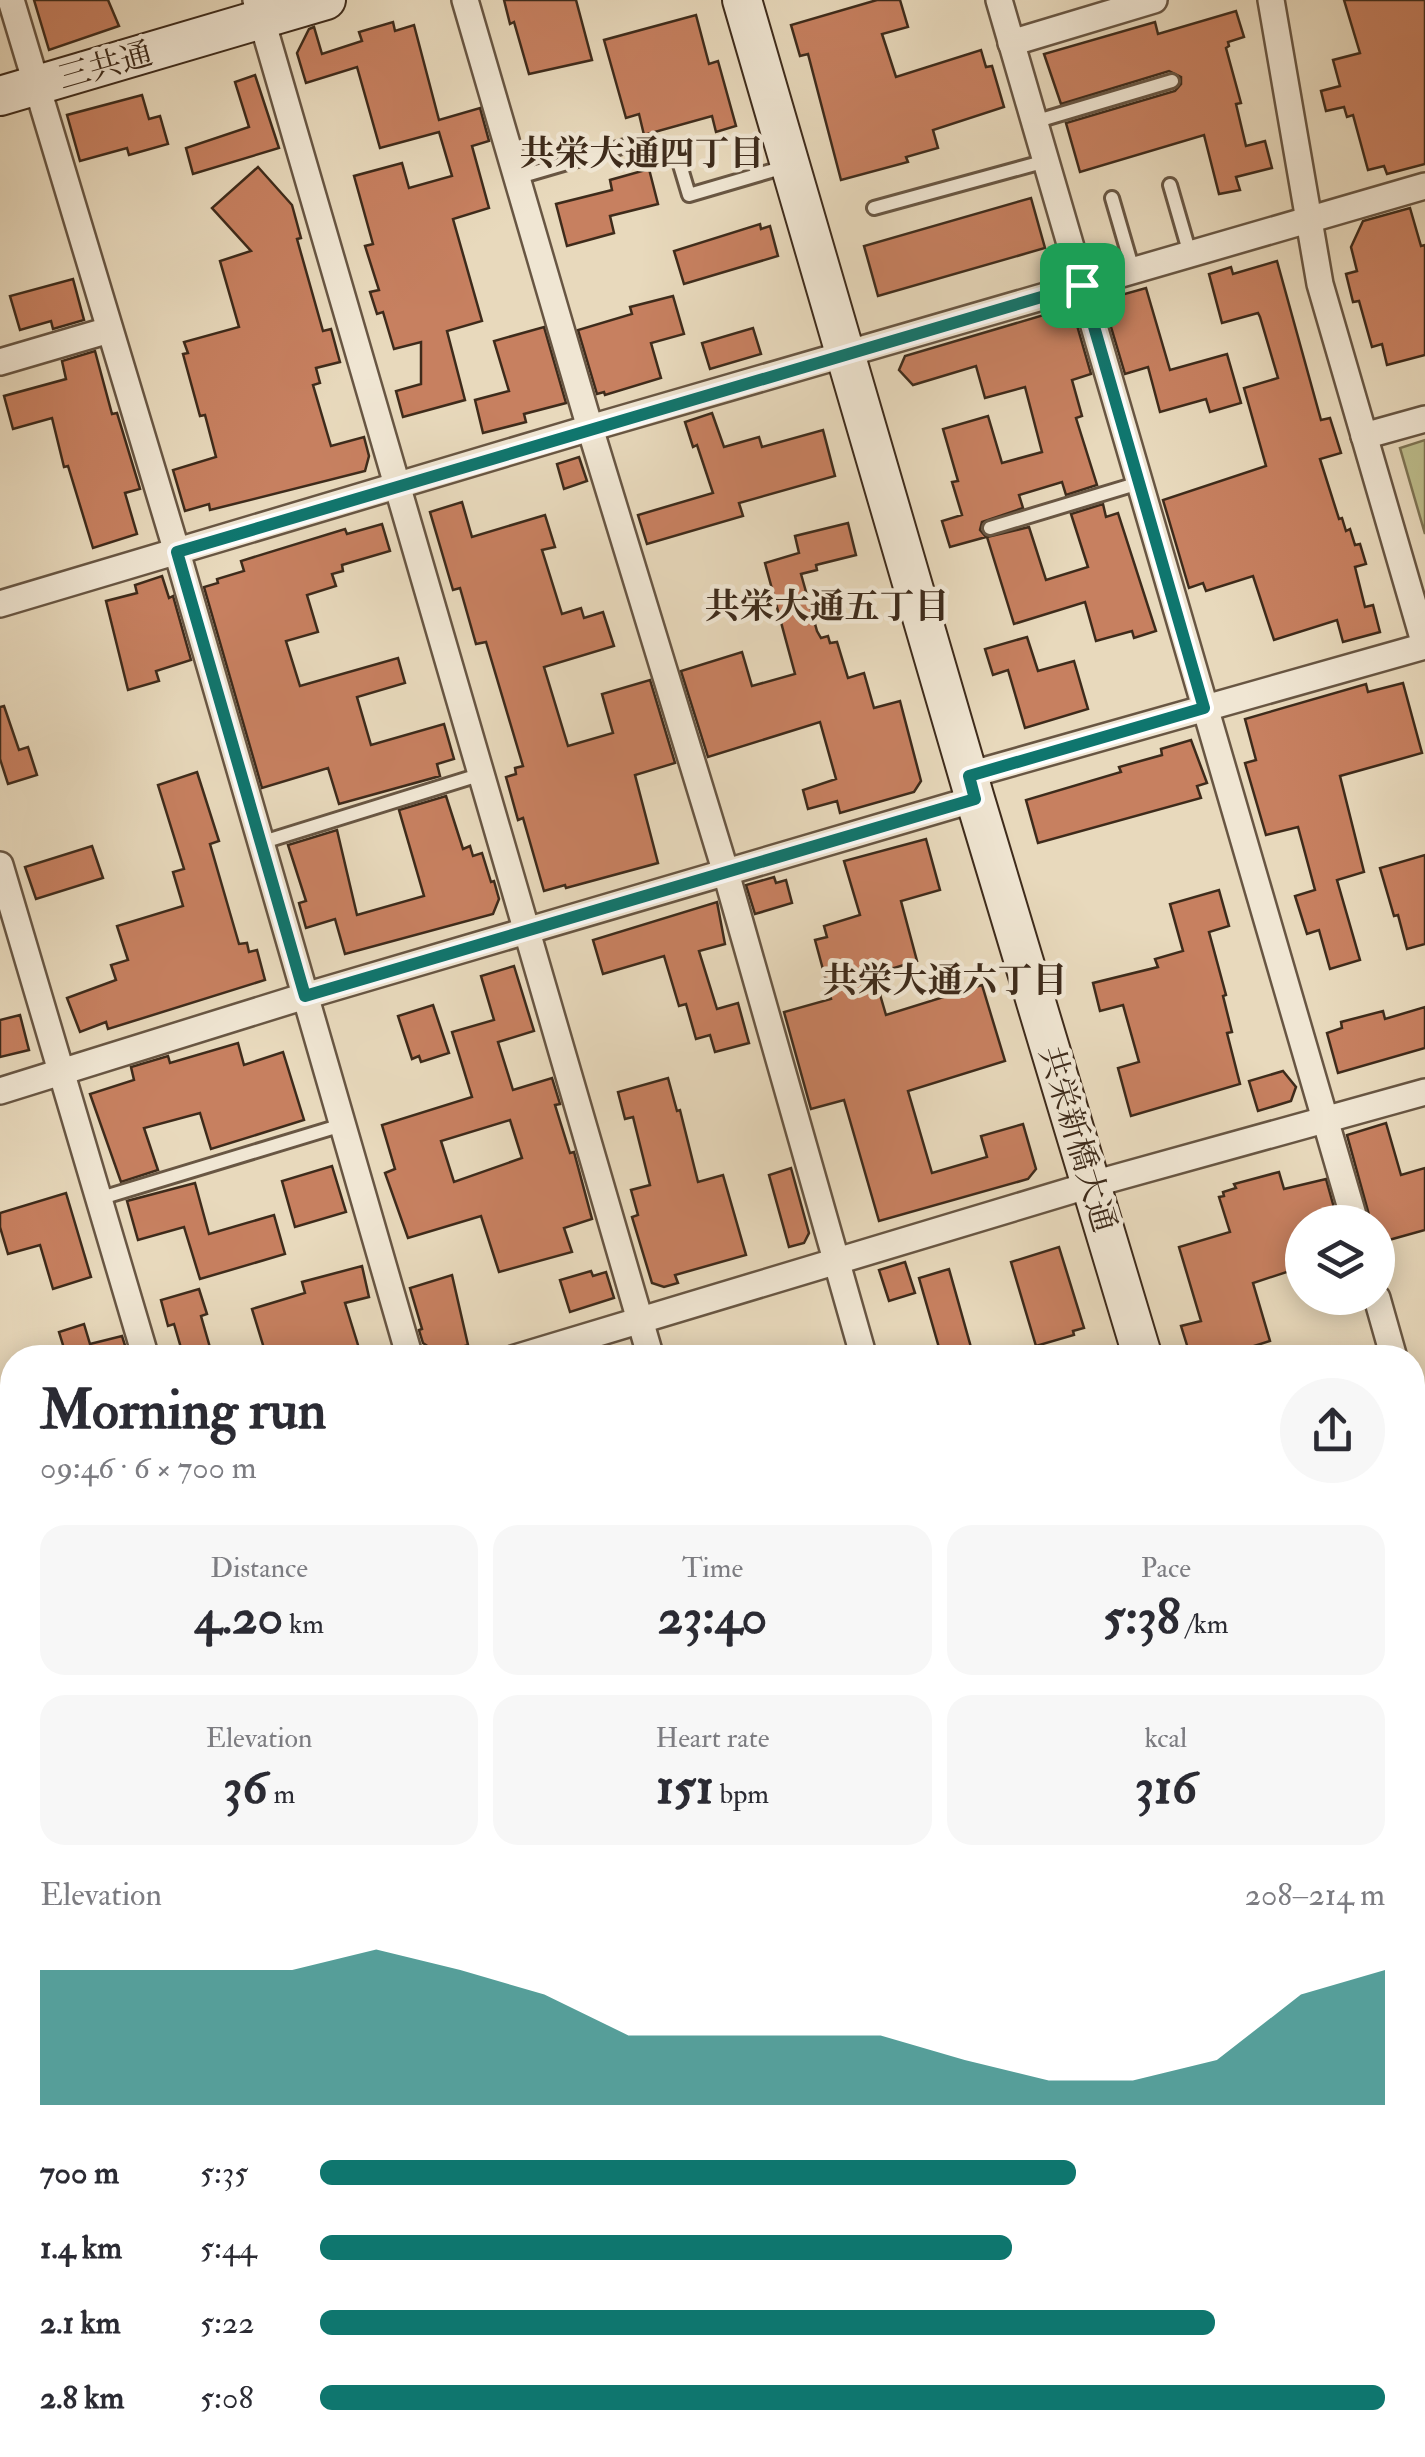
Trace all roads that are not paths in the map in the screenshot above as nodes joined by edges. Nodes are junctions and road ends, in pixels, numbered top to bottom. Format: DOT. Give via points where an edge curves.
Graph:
graph roads {
  1 [pos="11,0"];
  2 [pos="326,0"];
  3 [pos="465,0"];
  4 [pos="742,0"];
  5 [pos="998,0"];
  6 [pos="1154,0"];
  7 [pos="1271,0"];
  8 [pos="259,10"];
  9 [pos="1011,43"];
  10 [pos="1172,81"];
  11 [pos="18,91"];
  12 [pos="1034,122"];
  13 [pos="674,145"];
  14 [pos="625,146"];
  15 [pos="1046,161"];
  16 [pos="790,166"];
  17 [pos="519,177"];
  18 [pos="1170,185"];
  19 [pos="1425,186"];
  20 [pos="1112,198"];
  21 [pos="874,208"];
  22 [pos="1311,220"];
  23 [pos="1190,254"];
  24 [pos="1134,270"];
  25 [pos="1082,285"];
  26 [pos="108,330"];
  27 [pos="846,354"];
  28 [pos="0,362"];
  29 [pos="1425,419"];
  30 [pos="590,428"];
  31 [pos="1364,436"];
  32 [pos="1139,484"];
  33 [pos="396,486"];
  34 [pos="990,528"];
  35 [pos="177,552"];
  36 [pos="0,604"];
  37 [pos="1425,646"];
  38 [pos="1204,708"];
  39 [pos="482,774"];
  40 [pos="972,787"];
  41 [pos="260,843"];
  42 [pos="0,866"];
  43 [pos="726,873"];
  44 [pos="528,930"];
  45 [pos="305,996"];
  46 [pos="60,1074"];
  47 [pos="0,1091"];
  48 [pos="1425,1092"];
  49 [pos="1325,1119"];
  50 [pos="342,1124"];
  51 [pos="1093,1184"];
  52 [pos="98,1199"];
  53 [pos="1350,1205"];
  54 [pos="836,1262"];
  55 [pos="1382,1315"];
  56 [pos="640,1319"];
  57 [pos="142,1345"];
  58 [pos="406,1345"];
  59 [pos="557,1345"];
  60 [pos="647,1345"];
  61 [pos="860,1345"];
  62 [pos="1139,1345"];
  63 [pos="1390,1345"];
  1 -- 11 [label="street"];
  2 -- 8 [label="street, 三共通"];
  3 -- 17 [label="street"];
  4 -- 16 [label="street, 共栄新橋大通"];
  5 -- 9 [label="street"];
  6 -- 9 [label="street"];
  7 -- 22 [label="street"];
  8 -- 11 [label="street, 三共通"];
  8 -- 33 [label="street"];
  9 -- 12 [label="street"];
  10 -- 12 [label="lane"];
  11 -- 26 [label="street"];
  12 -- 15 [label="street"];
  13 -- 16 [label="lane" via="688,195"];
  14 -- 17 [label="lane"];
  15 -- 21 [label="lane"];
  15 -- 25 [label="street"];
  16 -- 27 [label="street, 共栄新橋大通"];
  17 -- 30 [label="street"];
  18 -- 23 [label="lane"];
  19 -- 22 [label="street"];
  20 -- 24 [label="lane"];
  22 -- 23 [label="street"];
  22 -- 31 [label="street" via="1320,284"];
  23 -- 24 [label="street"];
  24 -- 25 [label="street"];
  25 -- 27 [label="street"];
  25 -- 32 [label="street"];
  26 -- 28 [label="street"];
  26 -- 35 [label="street"];
  27 -- 30 [label="street"];
  27 -- 40 [label="street, 共栄新橋大通"];
  29 -- 31 [label="street"];
  30 -- 33 [label="street"];
  30 -- 43 [label="street"];
  31 -- 37 [label="street"];
  32 -- 34 [label="lane"];
  32 -- 38 [label="street"];
  33 -- 35 [label="street"];
  33 -- 39 [label="street"];
  35 -- 36 [label="street"];
  35 -- 41 [label="street"];
  37 -- 38 [label="street"];
  38 -- 40 [label="street"];
  38 -- 49 [label="street"];
  39 -- 41 [label="lane"];
  39 -- 44 [label="street"];
  40 -- 43 [label="street"];
  40 -- 51 [label="street, 共栄新橋大通"];
  41 -- 45 [label="street"];
  42 -- 46 [label="street"];
  43 -- 44 [label="street"];
  43 -- 54 [label="street"];
  44 -- 45 [label="street"];
  44 -- 56 [label="street"];
  45 -- 46 [label="street"];
  45 -- 50 [label="street"];
  46 -- 47 [label="street"];
  46 -- 52 [label="street"];
  48 -- 49 [label="street"];
  49 -- 51 [label="street"];
  49 -- 53 [label="street"];
  50 -- 52 [label="lane"];
  50 -- 58 [label="street"];
  51 -- 54 [label="street"];
  51 -- 62 [label="street, 共栄新橋大通"];
  52 -- 57 [label="street"];
  54 -- 56 [label="street"];
  54 -- 61 [label="street"];
  55 -- 63 [label="street"];
  56 -- 59 [label="street"];
  56 -- 60 [label="street"];
}
